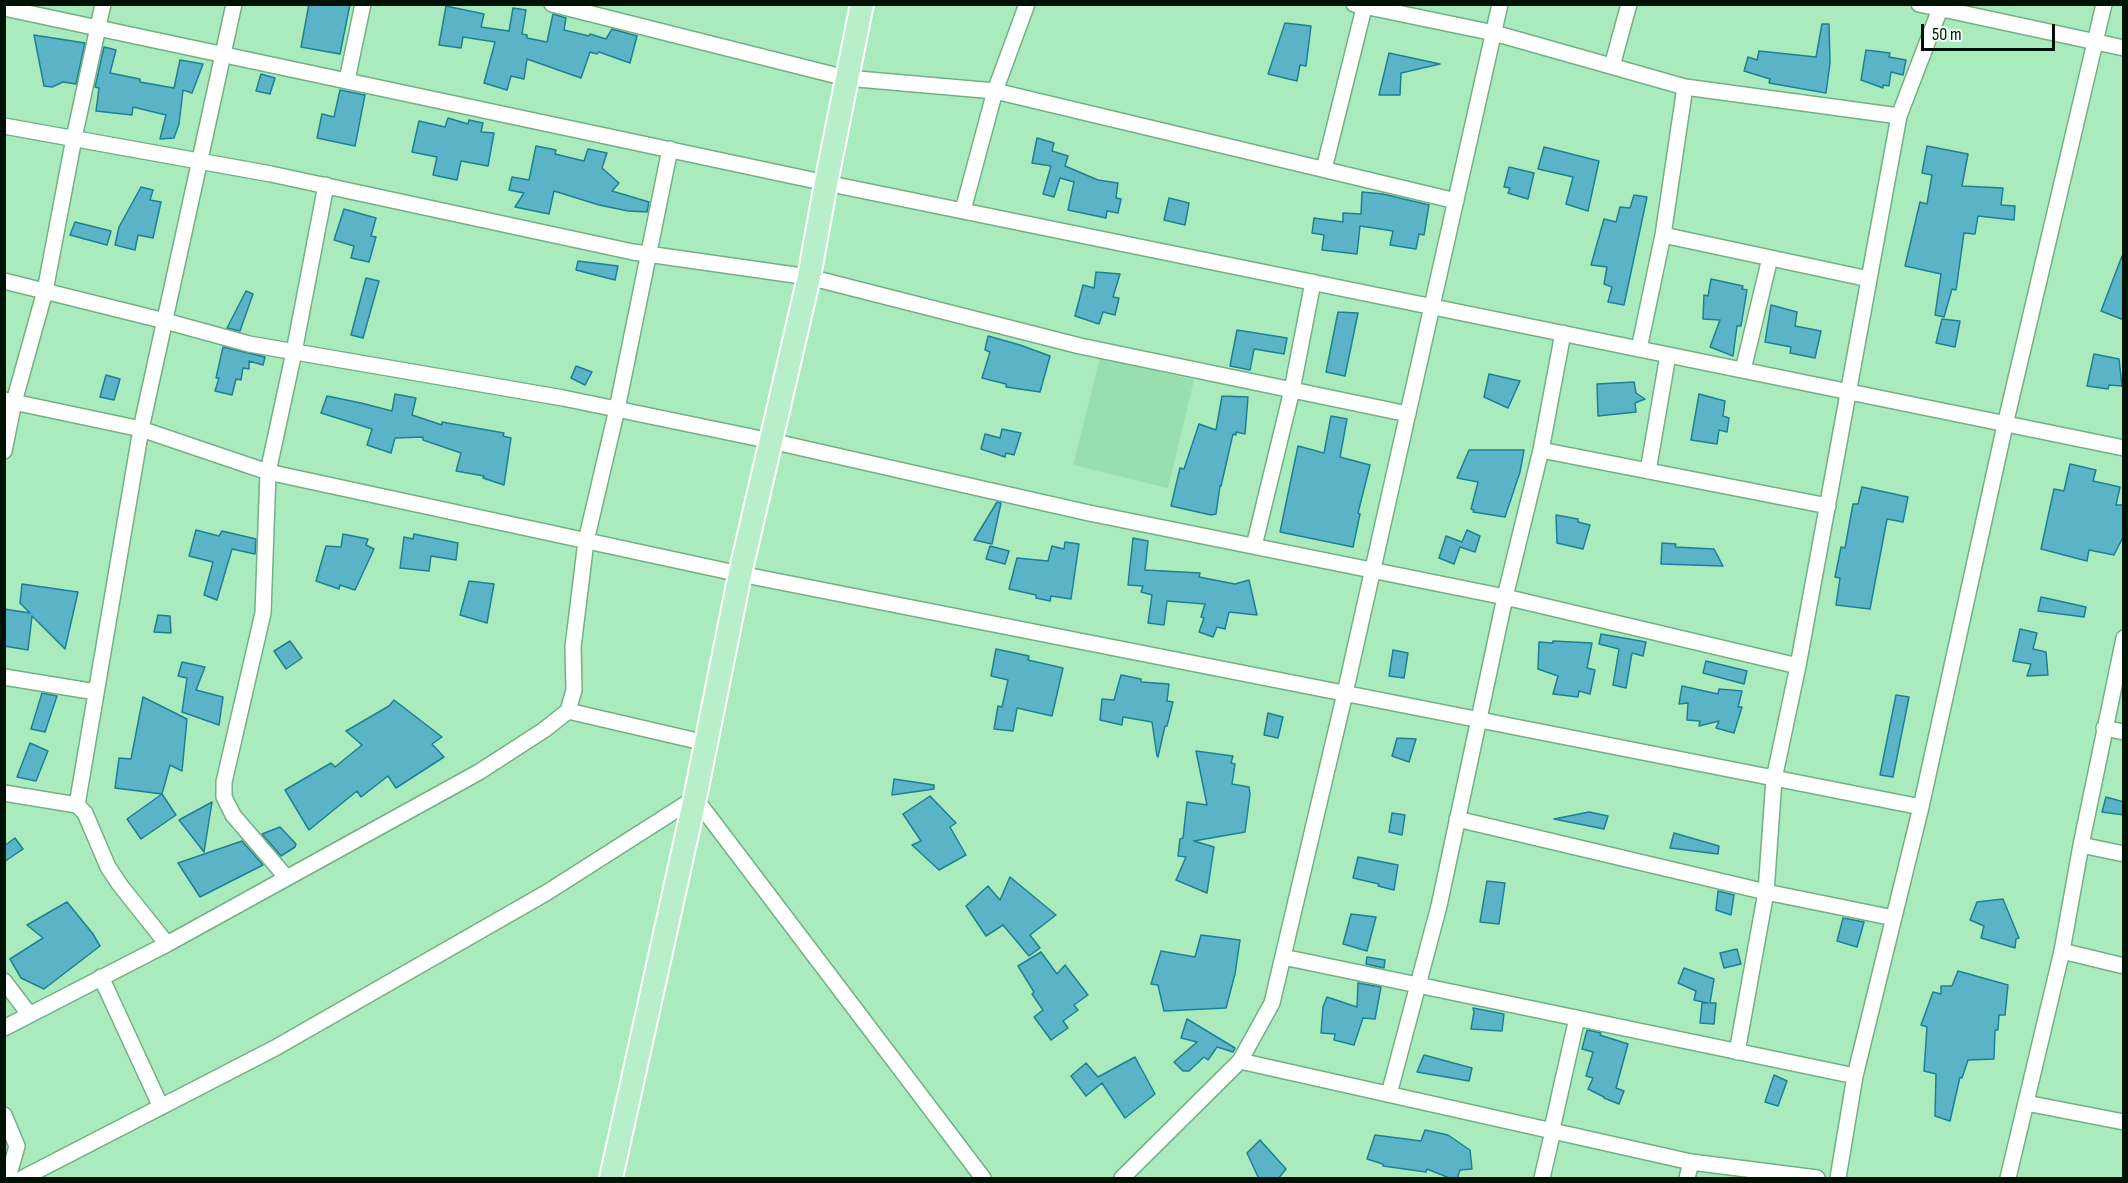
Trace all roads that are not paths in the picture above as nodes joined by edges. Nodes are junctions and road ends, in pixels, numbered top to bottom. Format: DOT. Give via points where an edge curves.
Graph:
graph roads {
  1 [pos="104,4"];
  2 [pos="234,4"];
  3 [pos="363,4"];
  4 [pos="552,4"];
  5 [pos="862,4"];
  6 [pos="1027,4"];
  7 [pos="1500,4"];
  8 [pos="1629,4"];
  9 [pos="1919,4"];
  10 [pos="2104,4"];
  11 [pos="1361,5"];
  12 [pos="571,7"];
  13 [pos="4,8"];
  14 [pos="1940,9"];
  15 [pos="99,27"];
  16 [pos="1494,33"];
  17 [pos="2097,42"];
  18 [pos="2124,48"];
  19 [pos="223,54"];
  20 [pos="1612,66"];
  21 [pos="846,78"];
  22 [pos="347,80"];
  23 [pos="1685,87"];
  24 [pos="995,91"];
  25 [pos="1899,116"];
  26 [pos="4,126"];
  27 [pos="74,138"];
  28 [pos="670,149"];
  29 [pos="200,160"];
  30 [pos="1324,169"];
  31 [pos="826,183"];
  32 [pos="326,185"];
  33 [pos="1456,201"];
  34 [pos="963,210"];
  35 [pos="1663,235"];
  36 [pos="648,254"];
  37 [pos="1770,258"];
  38 [pos="809,277"];
  39 [pos="1869,279"];
  40 [pos="4,281"];
  41 [pos="1313,282"];
  42 [pos="45,291"];
  43 [pos="1432,307"];
  44 [pos="165,321"];
  45 [pos="1563,333"];
  46 [pos="1639,349"];
  47 [pos="294,352"];
  48 [pos="1668,355"];
  49 [pos="1743,370"];
  50 [pos="1292,390"];
  51 [pos="1849,392"];
  52 [pos="9,401"];
  53 [pos="617,409"];
  54 [pos="1408,414"];
  55 [pos="2005,425"];
  56 [pos="141,429"];
  57 [pos="771,441"];
  58 [pos="2124,448"];
  59 [pos="1541,450"];
  60 [pos="4,451"];
  61 [pos="1648,471"];
  62 [pos="268,472"];
  63 [pos="1828,506"];
  64 [pos="586,541"];
  65 [pos="1254,546"];
  66 [pos="1373,570"];
  67 [pos="740,574"];
  68 [pos="1505,597"];
  69 [pos="2124,638"];
  70 [pos="1798,666"];
  71 [pos="4,677"];
  72 [pos="96,692"];
  73 [pos="1345,693"];
  74 [pos="568,711"];
  75 [pos="1478,718"];
  76 [pos="2104,728"];
  77 [pos="2124,732"];
  78 [pos="706,743"];
  79 [pos="1774,779"];
  80 [pos="4,793"];
  81 [pos="695,798"];
  82 [pos="77,805"];
  83 [pos="1920,807"];
  84 [pos="1457,819"];
  85 [pos="2081,846"];
  86 [pos="2124,854"];
  87 [pos="286,877"];
  88 [pos="1766,892"];
  89 [pos="1894,918"];
  90 [pos="167,944"];
  91 [pos="2062,951"];
  92 [pos="1283,957"];
  93 [pos="2124,966"];
  94 [pos="101,977"];
  95 [pos="4,981"];
  96 [pos="1418,985"];
  97 [pos="28,1014"];
  98 [pos="1577,1018"];
  99 [pos="4,1028"];
  100 [pos="1737,1052"];
  101 [pos="1240,1061"];
  102 [pos="1564,1075"];
  103 [pos="1855,1077"];
  104 [pos="1389,1094"];
  105 [pos="2026,1103"];
  106 [pos="160,1107"];
  107 [pos="4,1115"];
  108 [pos="2124,1122"];
  109 [pos="1553,1131"];
  110 [pos="1691,1162"];
  111 [pos="8,1179"];
  112 [pos="23,1179"];
  113 [pos="611,1179"];
  114 [pos="983,1179"];
  115 [pos="1122,1179"];
  116 [pos="1542,1179"];
  117 [pos="1687,1179"];
  118 [pos="1817,1179"];
  119 [pos="1838,1179"];
  120 [pos="2008,1179"];
  1 -- 15 [label="street"];
  2 -- 19 [label="street"];
  3 -- 22 [label="street"];
  4 -- 12 [label="street"];
  5 -- 21 [label="main road"];
  6 -- 24 [label="street"];
  7 -- 16 [label="street"];
  8 -- 20 [label="street"];
  9 -- 14 [label="street"];
  10 -- 17 [label="street"];
  11 -- 16 [label="street"];
  11 -- 30 [label="street"];
  12 -- 21 [label="street"];
  13 -- 15 [label="street"];
  14 -- 17 [label="street"];
  14 -- 25 [label="street"];
  15 -- 19 [label="street"];
  15 -- 27 [label="street"];
  16 -- 20 [label="street"];
  16 -- 33 [label="street"];
  17 -- 18 [label="street"];
  17 -- 55 [label="street"];
  19 -- 22 [label="street"];
  19 -- 29 [label="street"];
  20 -- 23 [label="street"];
  21 -- 24 [label="street"];
  21 -- 31 [label="main road"];
  22 -- 28 [label="street"];
  23 -- 25 [label="street"];
  23 -- 35 [label="street"];
  24 -- 30 [label="street"];
  24 -- 34 [label="street"];
  25 -- 39 [label="street"];
  26 -- 27 [label="street"];
  27 -- 29 [label="street"];
  27 -- 42 [label="street"];
  28 -- 31 [label="street"];
  28 -- 36 [label="street"];
  29 -- 32 [label="street"];
  29 -- 44 [label="street"];
  30 -- 33 [label="street"];
  31 -- 34 [label="street"];
  31 -- 38 [label="main road"];
  32 -- 36 [label="street"];
  32 -- 47 [label="street"];
  33 -- 43 [label="street"];
  34 -- 41 [label="street"];
  35 -- 37 [label="street"];
  35 -- 46 [label="street"];
  36 -- 38 [label="street"];
  36 -- 53 [label="street"];
  37 -- 39 [label="street"];
  37 -- 49 [label="street"];
  38 -- 50 [label="street" via="1080,346"];
  38 -- 57 [label="main road"];
  39 -- 51 [label="street"];
  40 -- 42 [label="street"];
  41 -- 43 [label="street"];
  41 -- 50 [label="street"];
  42 -- 44 [label="street"];
  42 -- 52 [label="street"];
  43 -- 45 [label="street"];
  43 -- 54 [label="street"];
  44 -- 47 [label="street"];
  44 -- 56 [label="street"];
  45 -- 46 [label="street"];
  45 -- 59 [label="street"];
  46 -- 48 [label="street"];
  47 -- 53 [label="street"];
  47 -- 62 [label="street"];
  48 -- 49 [label="street"];
  48 -- 61 [label="street"];
  49 -- 51 [label="street"];
  50 -- 54 [label="street"];
  50 -- 65 [label="street"];
  51 -- 55 [label="street"];
  51 -- 63 [label="street"];
  52 -- 56 [label="street"];
  52 -- 60 [label="street"];
  53 -- 57 [label="street"];
  53 -- 64 [label="street"];
  54 -- 66 [label="street"];
  55 -- 58 [label="street"];
  55 -- 83 [label="street"];
  56 -- 62 [label="street"];
  56 -- 72 [label="street"];
  57 -- 65 [label="street"];
  57 -- 67 [label="main road"];
  59 -- 61 [label="street"];
  59 -- 68 [label="street"];
  61 -- 63 [label="street"];
  62 -- 64 [label="street"];
  62 -- 87 [label="street" via="263,613 224,782 224,797 233,815"];
  63 -- 70 [label="street"];
  64 -- 67 [label="street"];
  64 -- 74 [label="street" via="573,647 574,690"];
  65 -- 66 [label="street"];
  66 -- 68 [label="street"];
  66 -- 73 [label="street"];
  67 -- 73 [label="street"];
  67 -- 78 [label="main road"];
  68 -- 70 [label="street"];
  68 -- 75 [label="street"];
  69 -- 76 [label="street"];
  70 -- 79 [label="street"];
  71 -- 72 [label="street"];
  72 -- 82 [label="street"];
  73 -- 75 [label="street"];
  73 -- 92 [label="street"];
  74 -- 78 [label="street"];
  74 -- 87 [label="street" via="479,772"];
  75 -- 79 [label="street"];
  75 -- 84 [label="street"];
  76 -- 77 [label="street"];
  76 -- 85 [label="street"];
  78 -- 81 [label="main road"];
  79 -- 83 [label="street"];
  79 -- 88 [label="street"];
  80 -- 82 [label="street"];
  81 -- 106 [label="street" via="546,893 275,1048"];
  81 -- 113 [label="main road"];
  81 -- 114 [label="street"];
  82 -- 90 [label="street" via="85,813 108,867"];
  83 -- 89 [label="street"];
  84 -- 88 [label="street"];
  84 -- 96 [label="street"];
  85 -- 86 [label="street"];
  85 -- 91 [label="street"];
  87 -- 90 [label="street"];
  88 -- 89 [label="street"];
  88 -- 100 [label="street"];
  89 -- 103 [label="street"];
  90 -- 94 [label="street"];
  91 -- 93 [label="street"];
  91 -- 105 [label="street"];
  92 -- 96 [label="street"];
  92 -- 101 [label="street" via="1272,1003"];
  94 -- 97 [label="street"];
  94 -- 106 [label="street"];
  95 -- 97 [label="street"];
  96 -- 98 [label="street"];
  96 -- 104 [label="street"];
  97 -- 99 [label="street"];
  98 -- 100 [label="street"];
  98 -- 102 [label="street" via="1552,1129"];
  100 -- 103 [label="street"];
  101 -- 104 [label="street"];
  101 -- 115 [label="street"];
  103 -- 119 [label="street"];
  104 -- 109 [label="street"];
  105 -- 108 [label="street"];
  105 -- 120 [label="street"];
  106 -- 112 [label="street"];
  107 -- 111 [label="street" via="17,1146"];
  109 -- 110 [label="street"];
  109 -- 116 [label="street"];
  110 -- 117 [label="street"];
  110 -- 118 [label="street"];
}
